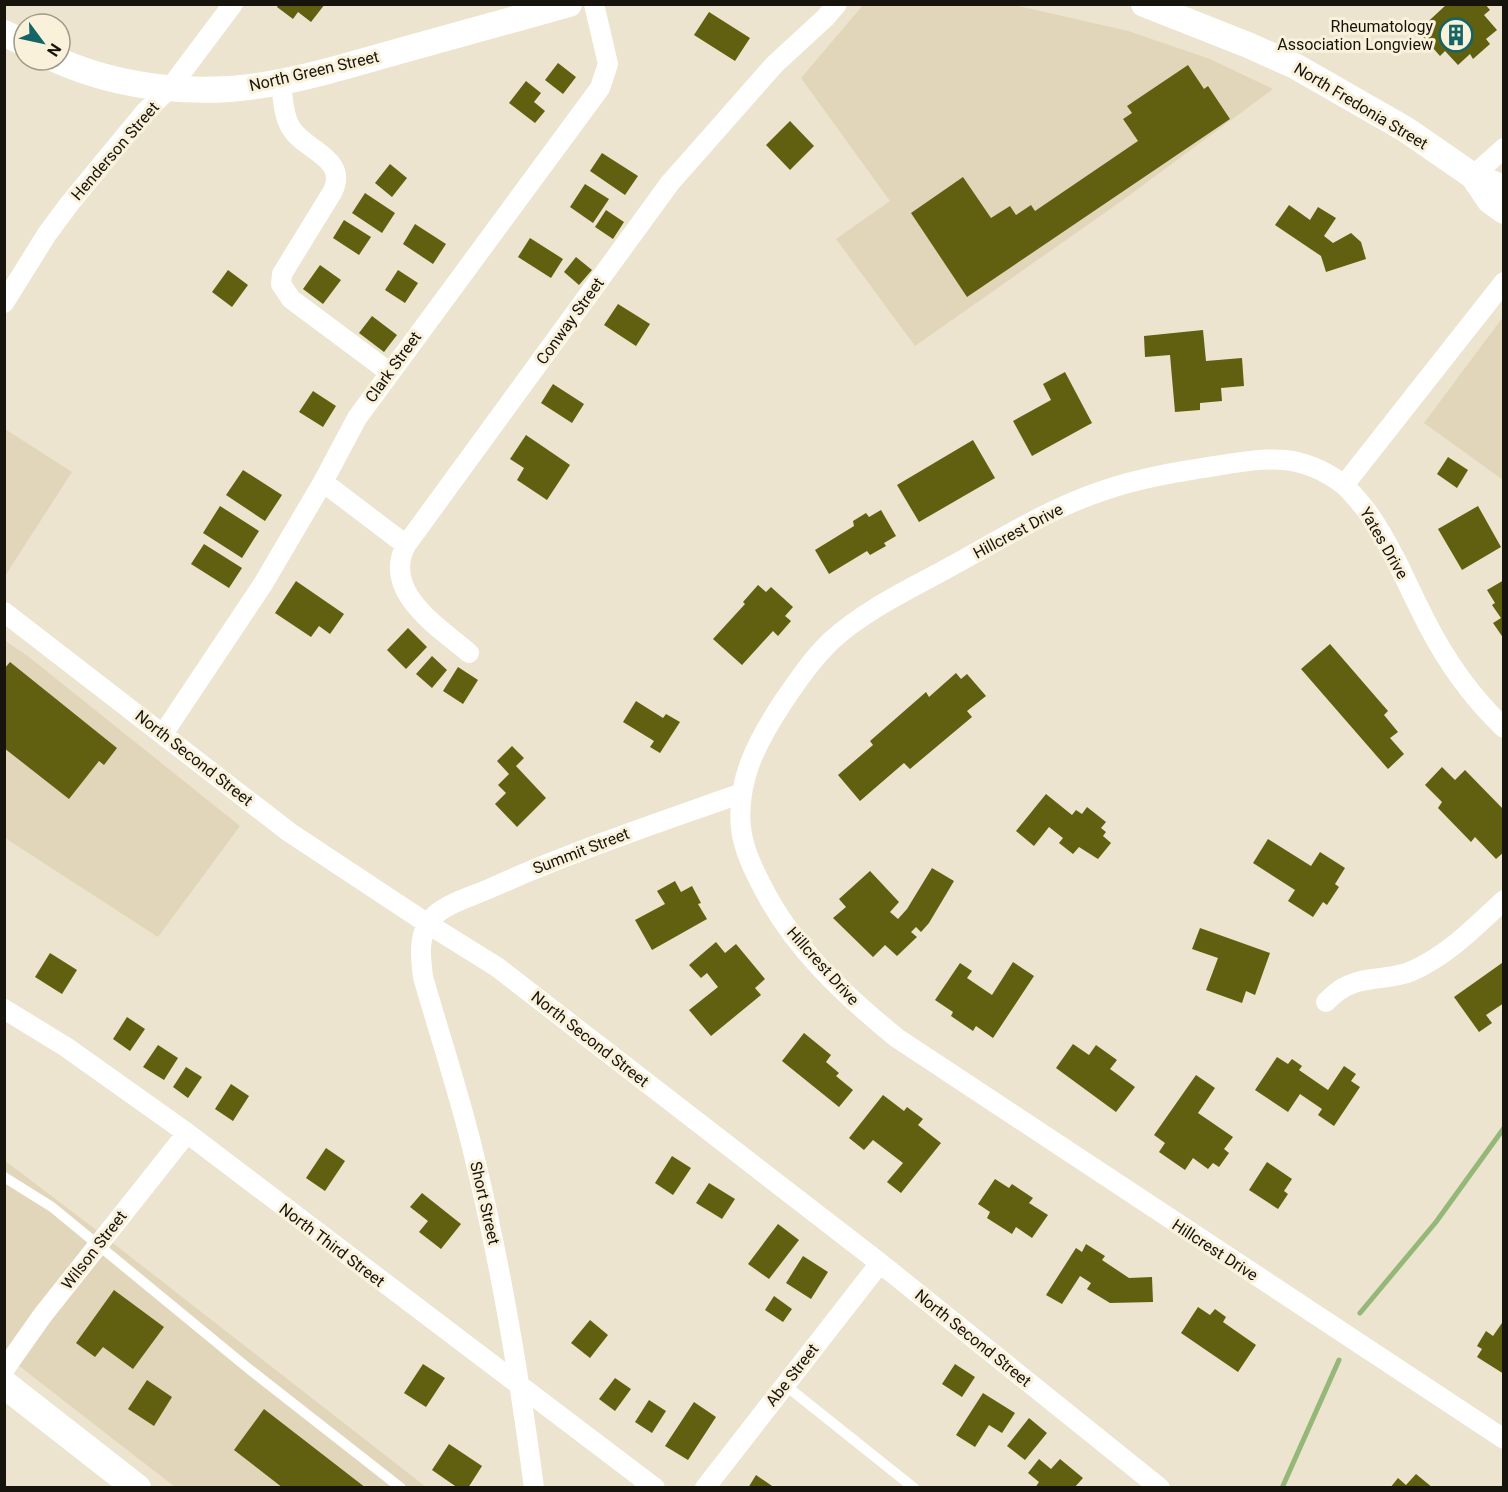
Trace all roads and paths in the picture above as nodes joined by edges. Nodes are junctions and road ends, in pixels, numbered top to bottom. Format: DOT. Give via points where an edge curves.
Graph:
graph roads {
  1 [pos="233,4"];
  2 [pos="569,4"];
  3 [pos="594,4"];
  4 [pos="837,4"];
  5 [pos="1144,4"];
  6 [pos="523,11"];
  7 [pos="72,66"];
  8 [pos="281,82"];
  9 [pos="170,88"];
  10 [pos="1503,148"];
  11 [pos="1473,176"];
  12 [pos="1503,188"];
  13 [pos="1503,211"];
  14 [pos="1503,282"];
  15 [pos="4,303"];
  16 [pos="389,372"];
  17 [pos="323,482"];
  18 [pos="1344,484"];
  19 [pos="406,545"];
  20 [pos="4,612"];
  21 [pos="469,653"];
  22 [pos="1503,728"];
  23 [pos="163,734"];
  24 [pos="742,793"];
  25 [pos="1503,900"];
  26 [pos="428,924"];
  27 [pos="1326,1002"];
  28 [pos="4,1009"];
  29 [pos="187,1133"];
  30 [pos="4,1177"];
  31 [pos="98,1244"];
  32 [pos="879,1263"];
  33 [pos="4,1370"];
  34 [pos="4,1384"];
  35 [pos="785,1385"];
  36 [pos="521,1388"];
  37 [pos="1503,1439"];
  38 [pos="137,1488"];
  39 [pos="401,1488"];
  40 [pos="534,1488"];
  41 [pos="655,1488"];
  42 [pos="705,1488"];
  43 [pos="914,1488"];
  44 [pos="1160,1488"];
  1 -- 9 [label="street, Henderson Street"];
  2 -- 6 [label="street, North Green Street"];
  3 -- 16 [label="street, Clark Street" via="608,64 600,88"];
  4 -- 19 [label="street, Conway Street" via="775,64 670,183"];
  5 -- 11 [label="street, North Fredonia Street" via="1311,74 1405,129"];
  6 -- 8 [label="street, North Green Street"];
  7 -- 9 [label="street, North Green Street" via="100,76"];
  8 -- 9 [label="street, North Green Street" via="222,89"];
  8 -- 16 [label="street" via="289,126 331,163 337,177 333,191 282,274 280,284 291,299"];
  9 -- 15 [label="street, Henderson Street" via="144,113 70,203"];
  10 -- 11 [label="street"];
  11 -- 12 [label="street, North Fredonia Street"];
  11 -- 13 [label="street, North Fredonia Street" via="1490,201"];
  14 -- 18 [label="street"];
  16 -- 17 [label="street, Clark Street" via="350,428"];
  17 -- 19 [label="street"];
  17 -- 23 [label="street, Clark Street" via="263,584"];
  18 -- 22 [label="street, Yates Drive" via="1372,517 1452,665"];
  18 -- 24 [label="street, Hillcrest Drive" via="1304,462 1288,459 1236,463 1136,481 1045,515 886,602 833,640 811,662 764,731"];
  19 -- 21 [label="street, Conway Street" via="400,574 408,595"];
  20 -- 23 [label="street, North Second Street"];
  23 -- 26 [label="street, North Second Street" via="290,832"];
  24 -- 26 [label="street, Summit Street" via="551,861 446,908"];
  24 -- 37 [label="street, Hillcrest Drive" via="741,830 766,896 805,951 864,1011 934,1064"];
  25 -- 27 [label="street" via="1452,948 1425,965 1398,976 1359,981"];
  26 -- 32 [label="street, North Second Street" via="497,967"];
  26 -- 36 [label="street, Short Street" via="421,948 423,977 472,1146"];
  28 -- 29 [label="street, North Third Street" via="66,1047"];
  29 -- 31 [label="street, Wilson Street"];
  29 -- 36 [label="street, North Third Street"];
  30 -- 31 [label="lane" via="52,1207"];
  31 -- 33 [label="street, Wilson Street"];
  31 -- 39 [label="lane"];
  32 -- 35 [label="street, Abe Street"];
  32 -- 44 [label="street, North Second Street"];
  34 -- 38 [label="main road"];
  35 -- 42 [label="street, Abe Street"];
  35 -- 43 [label="lane"];
  36 -- 40 [label="street, Short Street"];
  36 -- 41 [label="street, North Third Street"];
}
